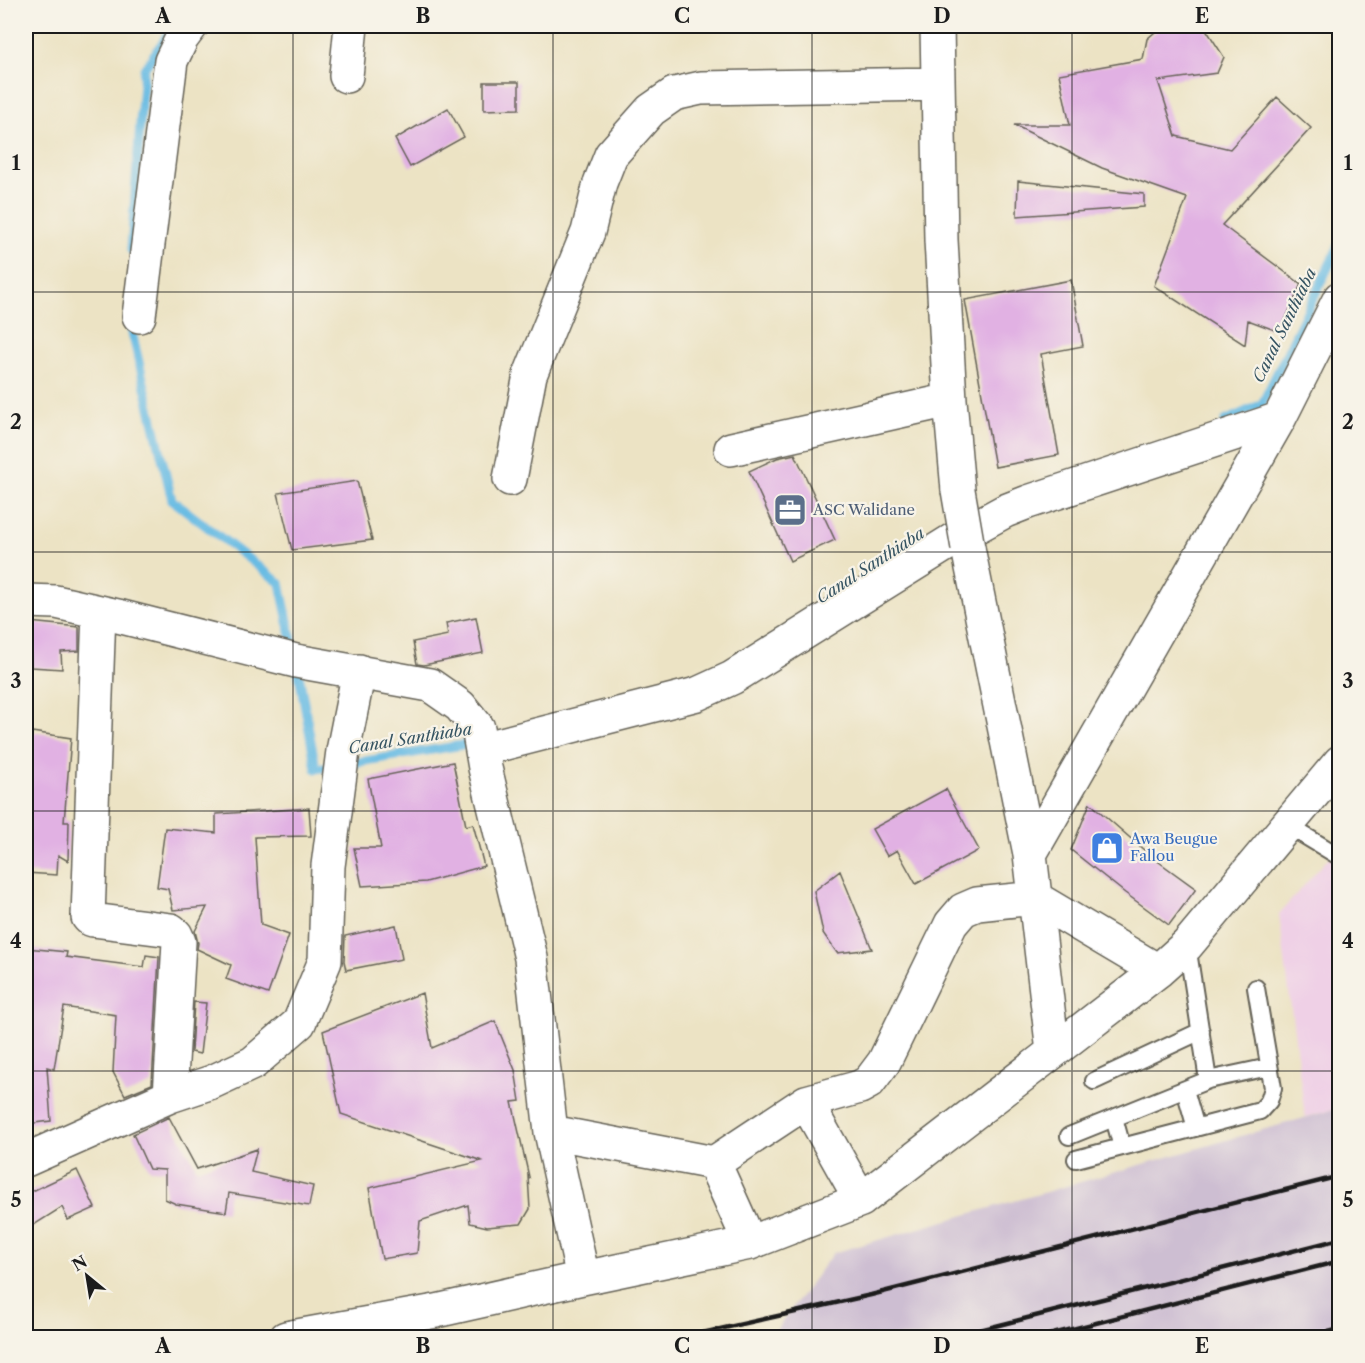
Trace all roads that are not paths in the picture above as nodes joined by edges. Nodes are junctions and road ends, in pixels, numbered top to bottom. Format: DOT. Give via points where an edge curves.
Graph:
graph roads {
  1 [pos="191,26"];
  2 [pos="351,26"];
  3 [pos="936,26"];
  4 [pos="346,76"];
  5 [pos="938,84"];
  6 [pos="1340,298"];
  7 [pos="139,316"];
  8 [pos="950,400"];
  9 [pos="1279,419"];
  10 [pos="731,449"];
  11 [pos="510,479"];
  12 [pos="26,601"];
  13 [pos="99,612"];
  14 [pos="359,671"];
  15 [pos="482,749"];
  16 [pos="1340,762"];
  17 [pos="1287,825"];
  18 [pos="1030,854"];
  19 [pos="1340,857"];
  20 [pos="1035,898"];
  21 [pos="1187,945"];
  22 [pos="1158,972"];
  23 [pos="1256,988"];
  24 [pos="1201,1032"];
  25 [pos="1053,1052"];
  26 [pos="1269,1067"];
  27 [pos="1094,1080"];
  28 [pos="1208,1080"];
  29 [pos="1185,1090"];
  30 [pos="170,1096"];
  31 [pos="806,1102"];
  32 [pos="1114,1118"];
  33 [pos="1196,1128"];
  34 [pos="551,1132"];
  35 [pos="1070,1136"];
  36 [pos="1122,1147"];
  37 [pos="1076,1159"];
  38 [pos="26,1160"];
  39 [pos="714,1163"];
  40 [pos="861,1200"];
  41 [pos="750,1244"];
  42 [pos="583,1278"];
  43 [pos="286,1338"];
  1 -- 7 [label="street" via="171,60"];
  2 -- 4 [label="street"];
  3 -- 5 [label="street"];
  5 -- 8 [label="street" via="940,240"];
  5 -- 11 [label="street" via="701,88 674,94 651,110 611,155 604,173 588,232 530,375"];
  6 -- 9 [label="street"];
  8 -- 10 [label="street"];
  8 -- 18 [label="street, bridge" via="968,548"];
  9 -- 15 [label="street" via="1005,511 732,678 697,694"];
  9 -- 18 [label="street"];
  12 -- 13 [label="street" via="56,602"];
  13 -- 14 [label="street" via="296,661"];
  13 -- 30 [label="street" via="88,916 93,920 171,930 179,942"];
  14 -- 15 [label="street" via="430,685 460,706 478,728"];
  14 -- 30 [label="street" via="329,854 325,961 299,1023 253,1063"];
  15 -- 34 [label="street" via="531,958"];
  16 -- 17 [label="street"];
  17 -- 19 [label="lane"];
  17 -- 21 [label="street"];
  18 -- 20 [label="street"];
  20 -- 22 [label="street"];
  20 -- 25 [label="street"];
  20 -- 31 [label="street" via="977,904 963,910 951,924 884,1062 869,1082"];
  21 -- 22 [label="street"];
  21 -- 24 [label="lane"];
  22 -- 25 [label="street"];
  23 -- 26 [label="lane"];
  24 -- 27 [label="lane"];
  24 -- 28 [label="lane"];
  25 -- 40 [label="street"];
  26 -- 28 [label="lane"];
  26 -- 33 [label="lane" via="1273,1088 1260,1111"];
  28 -- 29 [label="lane"];
  29 -- 32 [label="lane"];
  29 -- 33 [label="lane"];
  30 -- 38 [label="street"];
  31 -- 39 [label="street"];
  31 -- 40 [label="street"];
  32 -- 35 [label="lane"];
  32 -- 36 [label="lane"];
  33 -- 36 [label="lane"];
  34 -- 39 [label="street"];
  34 -- 42 [label="street"];
  36 -- 37 [label="lane"];
  39 -- 41 [label="street"];
  40 -- 41 [label="street"];
  41 -- 42 [label="street"];
  42 -- 43 [label="street" via="436,1311"];
}
